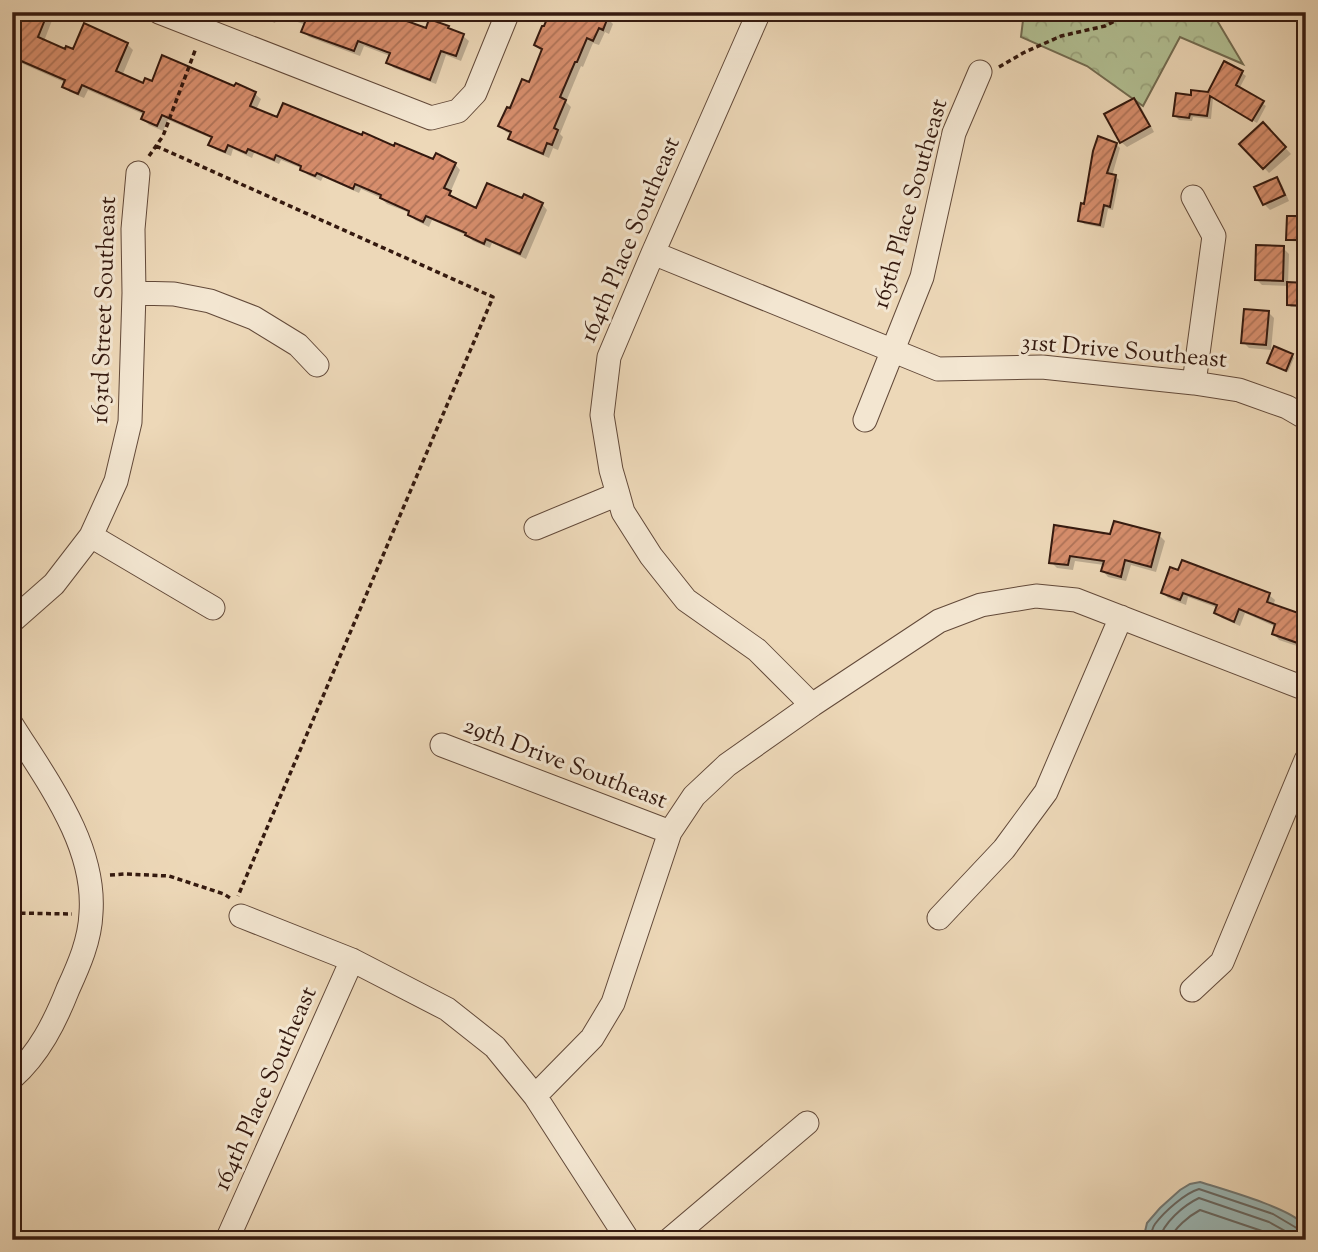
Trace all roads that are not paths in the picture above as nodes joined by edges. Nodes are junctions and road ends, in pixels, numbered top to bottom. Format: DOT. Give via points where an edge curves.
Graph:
graph roads {
  1 [pos="159,12"];
  2 [pos="508,12"];
  3 [pos="759,12"];
  4 [pos="980,72"];
  5 [pos="138,173"];
  6 [pos="1193,197"];
  7 [pos="653,253"];
  8 [pos="134,293"];
  9 [pos="892,351"];
  10 [pos="317,365"];
  11 [pos="1194,383"];
  12 [pos="1306,418"];
  13 [pos="865,420"];
  14 [pos="618,494"];
  15 [pos="536,528"];
  16 [pos="91,536"];
  17 [pos="213,608"];
  18 [pos="1121,617"];
  19 [pos="12,621"];
  20 [pos="1306,689"];
  21 [pos="812,705"];
  22 [pos="12,725"];
  23 [pos="442,745"];
  24 [pos="1306,760"];
  25 [pos="670,832"];
  26 [pos="242,916"];
  27 [pos="939,918"];
  28 [pos="352,960"];
  29 [pos="1192,990"];
  30 [pos="12,1079"];
  31 [pos="535,1096"];
  32 [pos="807,1123"];
  33 [pos="227,1240"];
  34 [pos="628,1240"];
  35 [pos="669,1240"];
  1 -- 2 [label="street" via="431,117 458,111 475,93"];
  3 -- 7 [label="street, 164th Place Southeast"];
  4 -- 9 [label="street, 165th Place Southeast" via="954,133 922,277"];
  5 -- 8 [label="street, 163rd Street Southeast"];
  6 -- 11 [label="street" via="1214,236"];
  7 -- 9 [label="street, 31st Drive Southeast"];
  7 -- 14 [label="street, 164th Place Southeast" via="609,357 602,415"];
  8 -- 10 [label="street" via="174,294 221,305 254,318 298,345"];
  8 -- 16 [label="street, 163rd Street Southeast" via="130,422 116,481"];
  9 -- 11 [label="street, 31st Drive Southeast" via="938,369 1042,367"];
  9 -- 13 [label="street"];
  11 -- 12 [label="street, 31st Drive Southeast" via="1239,390"];
  14 -- 15 [label="street"];
  14 -- 21 [label="street, 164th Place Southeast" via="623,512 651,556 686,600 757,650"];
  16 -- 17 [label="street"];
  16 -- 19 [label="street, 163rd Street Southeast" via="54,584"];
  18 -- 20 [label="street"];
  18 -- 21 [label="street" via="1076,600 1036,596 981,605 939,621"];
  18 -- 27 [label="street" via="1046,792 1004,849"];
  21 -- 25 [label="street" via="727,765 694,796"];
  22 -- 30 [label="street" via="74,827 90,878 91,914 82,956 56,1019 27,1065"];
  23 -- 25 [label="street, 29th Drive Southeast"];
  24 -- 29 [label="street" via="1222,962"];
  25 -- 31 [label="street" via="613,1003 592,1038"];
  26 -- 28 [label="street"];
  28 -- 31 [label="street" via="447,1009 495,1046"];
  28 -- 33 [label="street, 164th Place Southeast"];
  31 -- 34 [label="street"];
  32 -- 35 [label="street"];
}
